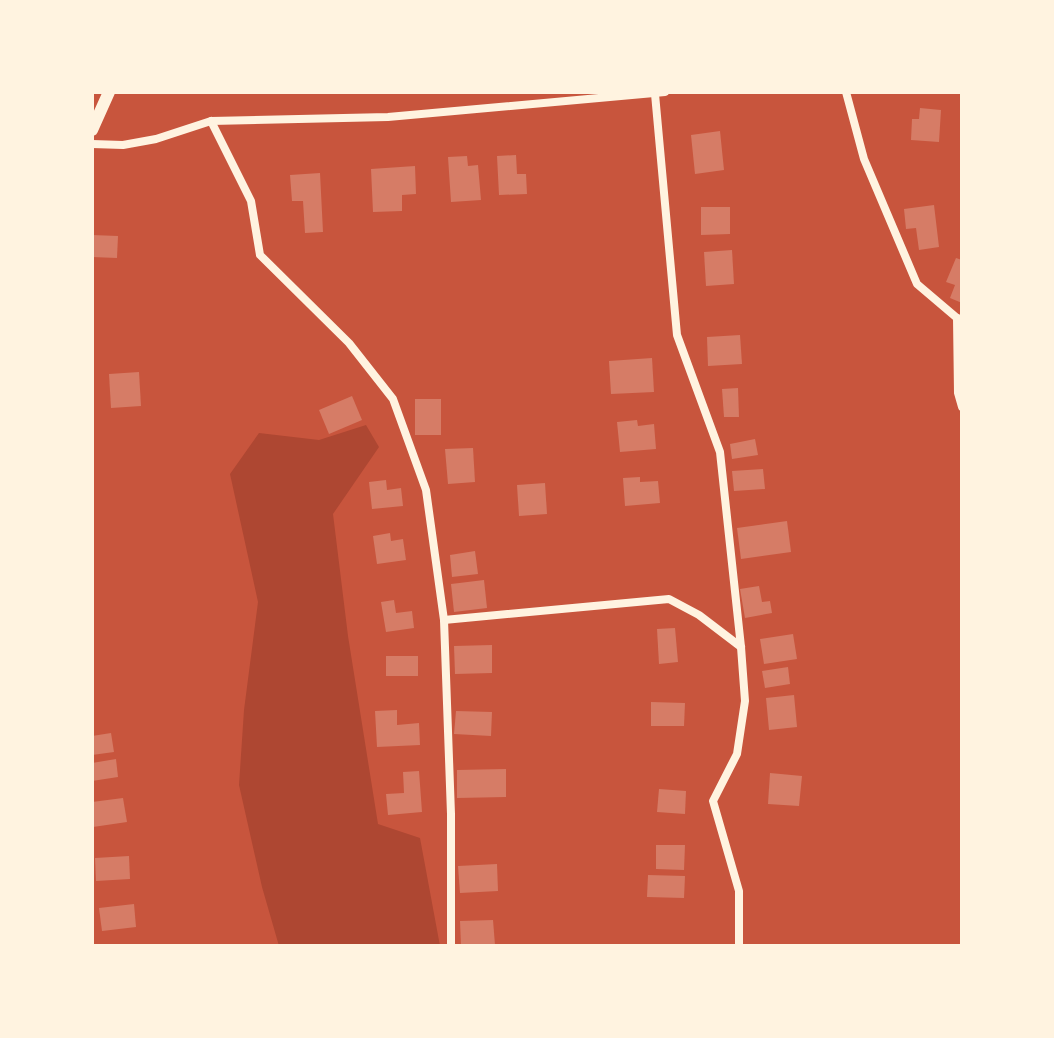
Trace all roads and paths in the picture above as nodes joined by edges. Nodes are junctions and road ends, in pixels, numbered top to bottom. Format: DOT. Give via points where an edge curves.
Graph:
graph roads {
  1 [pos="109,92"];
  2 [pos="846,92"];
  3 [pos="660,93"];
  4 [pos="211,121"];
  5 [pos="92,130"];
  6 [pos="92,144"];
  7 [pos="959,319"];
  8 [pos="962,407"];
  9 [pos="444,620"];
  10 [pos="741,647"];
  11 [pos="451,946"];
  12 [pos="739,946"];
  1 -- 5 [label="street"];
  2 -- 7 [label="street" via="864,159 917,284"];
  3 -- 4 [label="street" via="388,117"];
  3 -- 10 [label="street" via="677,335 720,452"];
  4 -- 6 [label="street" via="156,139"];
  4 -- 9 [label="street" via="251,201 260,255 349,343 393,399 426,490"];
  7 -- 8 [label="street"];
  9 -- 10 [label="street" via="669,599"];
  9 -- 11 [label="street"];
  10 -- 12 [label="street" via="745,701 737,754 713,801 739,891"];
}
